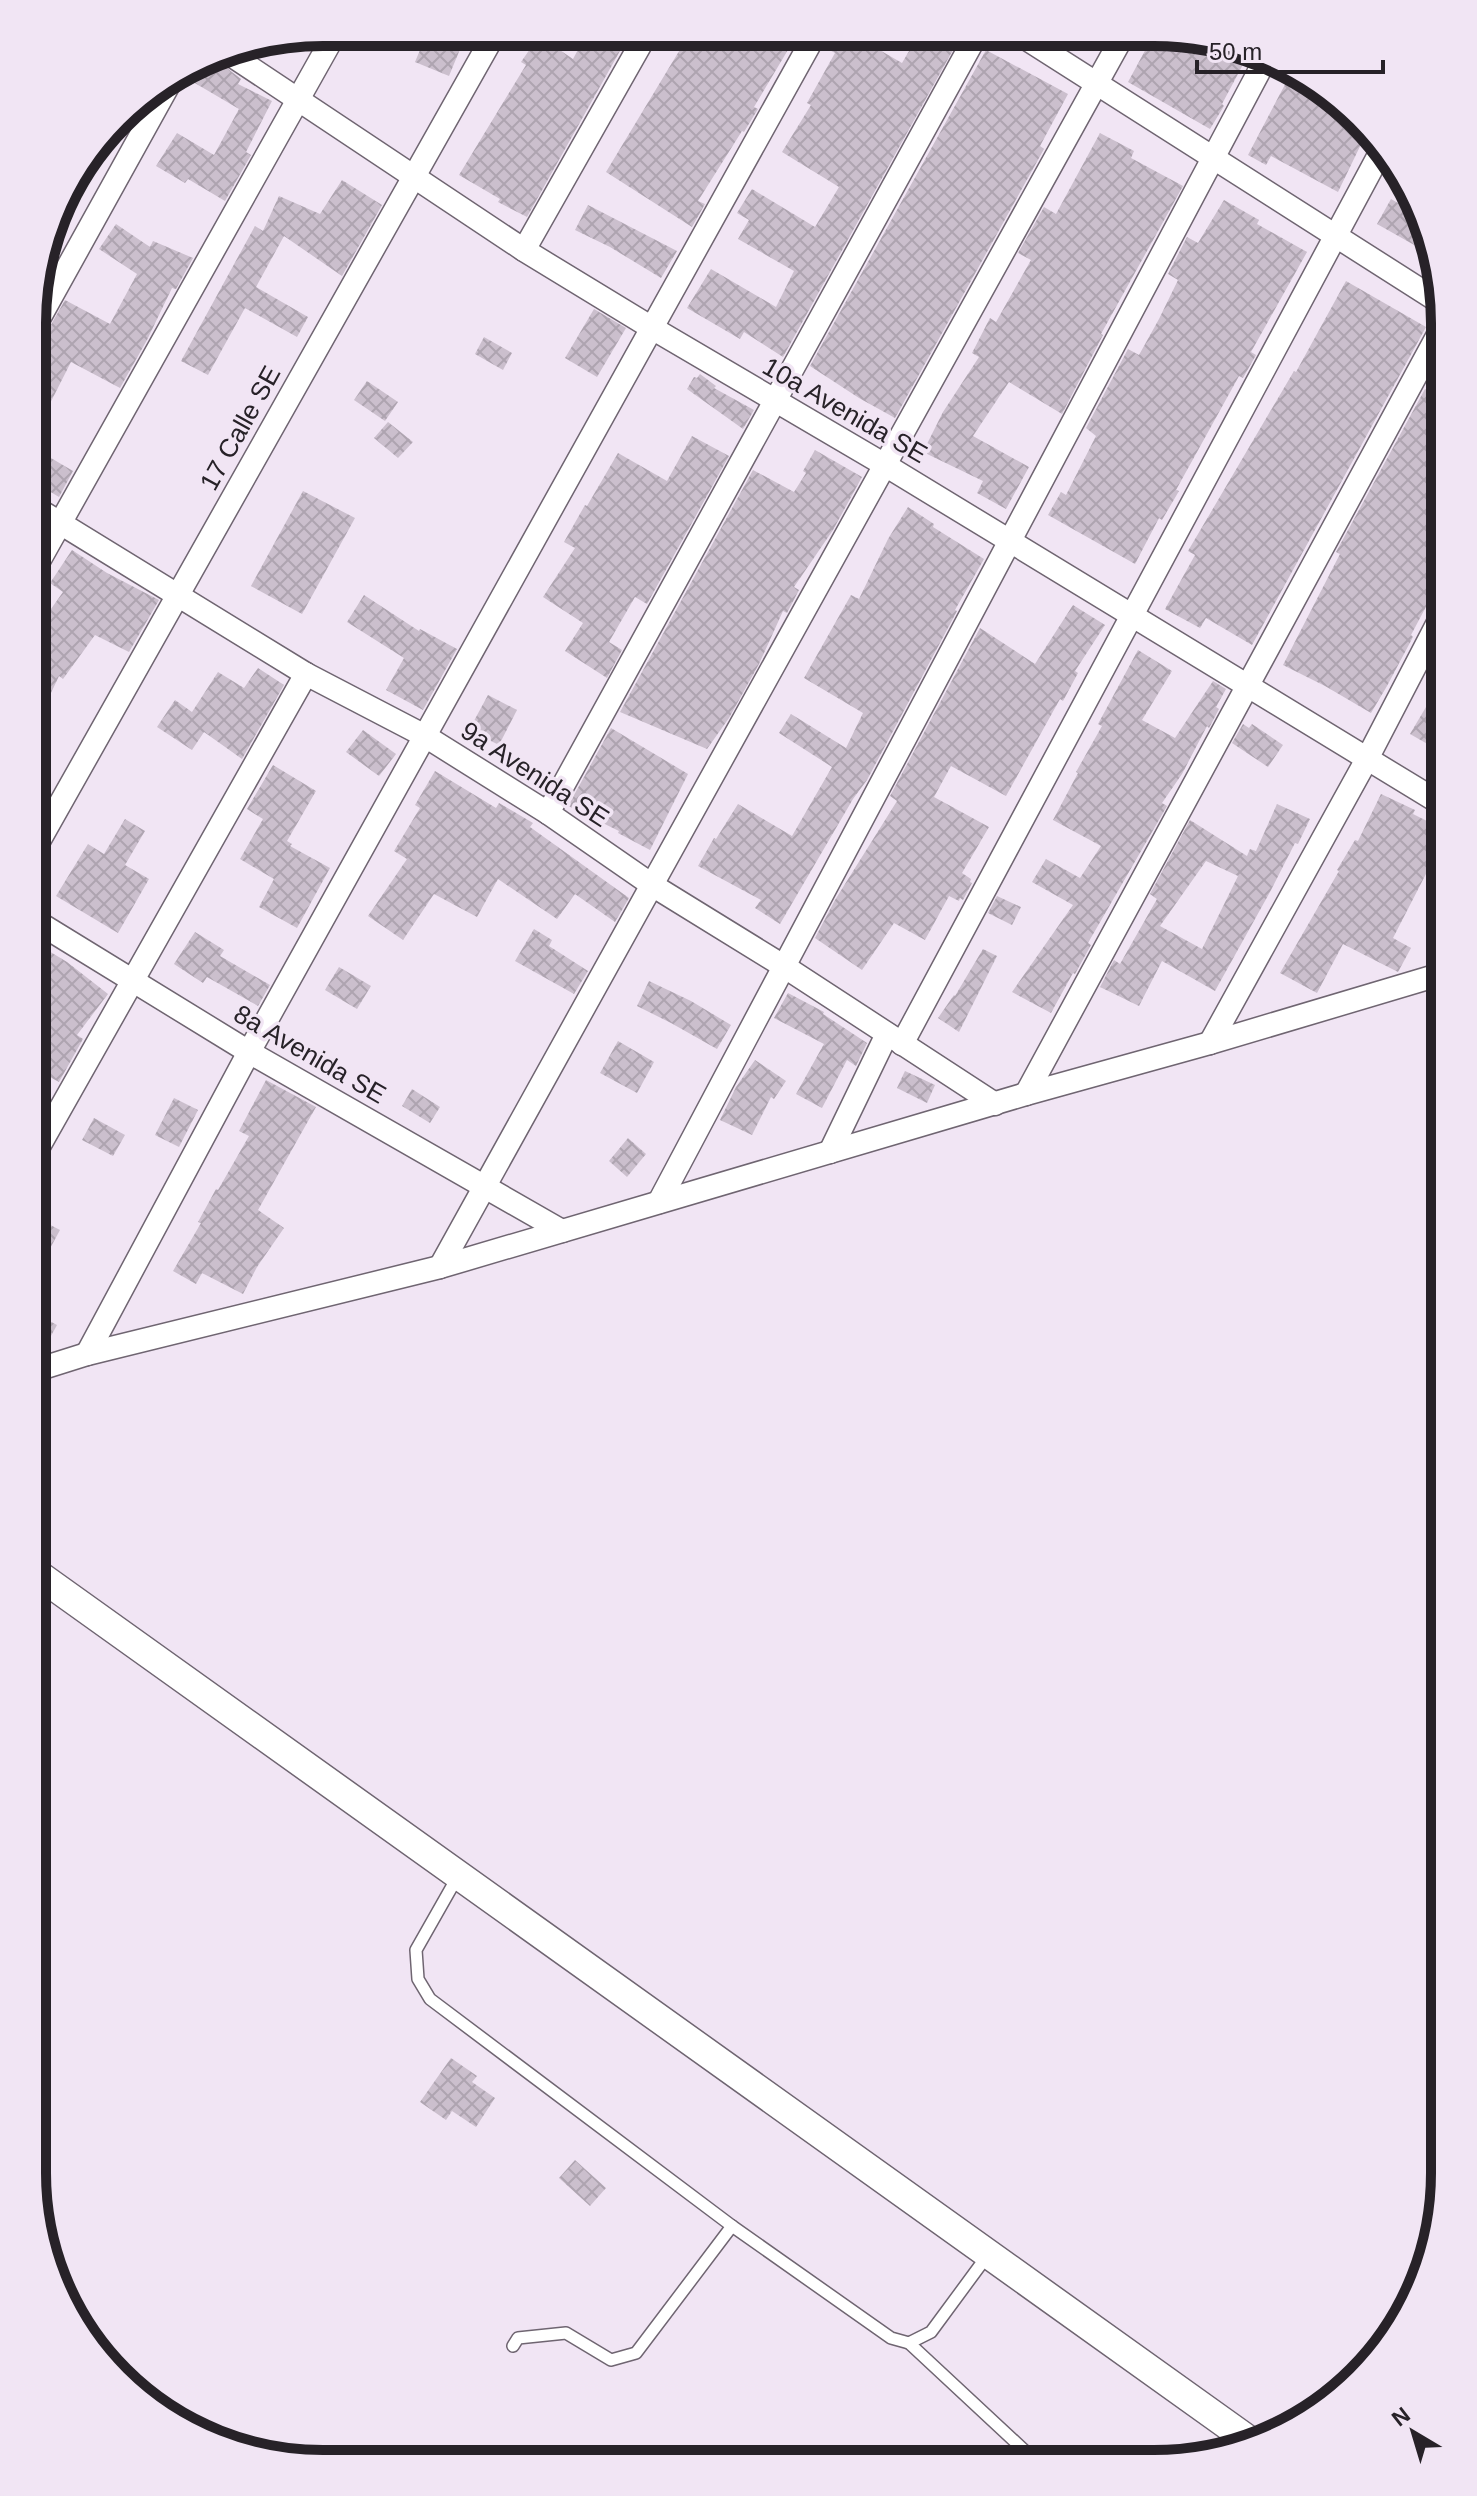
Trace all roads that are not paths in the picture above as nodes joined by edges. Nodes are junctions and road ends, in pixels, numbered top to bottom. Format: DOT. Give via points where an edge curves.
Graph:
graph roads {
  1 [pos="809,46"];
  2 [pos="970,46"];
  3 [pos="1038,46"];
  4 [pos="1117,46"];
  5 [pos="328,47"];
  6 [pos="487,47"];
  7 [pos="639,47"];
  8 [pos="237,60"];
  9 [pos="1261,68"];
  10 [pos="1097,83"];
  11 [pos="161,98"];
  12 [pos="297,102"];
  13 [pos="1213,158"];
  14 [pos="1377,159"];
  15 [pos="413,178"];
  16 [pos="1336,236"];
  17 [pos="524,250"];
  18 [pos="1429,296"];
  19 [pos="47,304"];
  20 [pos="652,328"];
  21 [pos="1431,348"];
  22 [pos="774,402"];
  23 [pos="885,465"];
  24 [pos="46,514"];
  25 [pos="61,523"];
  26 [pos="1010,541"];
  27 [pos="46,549"];
  28 [pos="178,595"];
  29 [pos="1132,615"];
  30 [pos="1431,636"];
  31 [pos="306,674"];
  32 [pos="1248,686"];
  33 [pos="425,736"];
  34 [pos="1367,759"];
  35 [pos="1431,797"];
  36 [pos="548,813"];
  37 [pos="46,829"];
  38 [pos="652,885"];
  39 [pos="46,927"];
  40 [pos="785,967"];
  41 [pos="1431,977"];
  42 [pos="132,980"];
  43 [pos="894,1039"];
  44 [pos="1210,1043"];
  45 [pos="249,1052"];
  46 [pos="1026,1094"];
  47 [pos="995,1104"];
  48 [pos="46,1134"];
  49 [pos="830,1152"];
  50 [pos="484,1186"];
  51 [pos="659,1202"];
  52 [pos="562,1231"];
  53 [pos="440,1267"];
  54 [pos="87,1354"];
  55 [pos="46,1367"];
  56 [pos="46,1580"];
  57 [pos="459,1876"];
  58 [pos="732,2226"];
  59 [pos="988,2254"];
  60 [pos="909,2343"];
  61 [pos="513,2346"];
  62 [pos="1242,2435"];
  63 [pos="1024,2450"];
  1 -- 20 [label="street"];
  2 -- 22 [label="street"];
  3 -- 10 [label="street"];
  4 -- 10 [label="street"];
  5 -- 12 [label="street"];
  6 -- 15 [label="street, 17 Calle SE"];
  7 -- 17 [label="street"];
  8 -- 12 [label="street, 10a Avenida SE"];
  9 -- 13 [label="street"];
  10 -- 13 [label="street"];
  10 -- 23 [label="street"];
  11 -- 19 [label="street"];
  12 -- 15 [label="street, 10a Avenida SE"];
  12 -- 25 [label="street"];
  13 -- 16 [label="street"];
  13 -- 26 [label="street"];
  14 -- 16 [label="street"];
  15 -- 17 [label="street, 10a Avenida SE"];
  15 -- 28 [label="street, 17 Calle SE"];
  16 -- 18 [label="street"];
  16 -- 29 [label="street"];
  17 -- 20 [label="street, 10a Avenida SE"];
  20 -- 22 [label="street, 10a Avenida SE"];
  20 -- 33 [label="street"];
  21 -- 32 [label="street"];
  22 -- 23 [label="street, 10a Avenida SE"];
  22 -- 36 [label="street"];
  23 -- 26 [label="street, 10a Avenida SE"];
  23 -- 38 [label="street"];
  24 -- 25 [label="street, 9a Avenida SE"];
  25 -- 27 [label="street"];
  25 -- 28 [label="street, 9a Avenida SE"];
  26 -- 29 [label="street, 10a Avenida SE"];
  26 -- 40 [label="street"];
  28 -- 31 [label="street, 9a Avenida SE"];
  28 -- 37 [label="street, 17 Calle SE"];
  29 -- 32 [label="street, 10a Avenida SE"];
  29 -- 43 [label="street"];
  30 -- 34 [label="street"];
  31 -- 33 [label="street, 9a Avenida SE"];
  31 -- 42 [label="street"];
  32 -- 34 [label="street, 10a Avenida SE"];
  32 -- 46 [label="street"];
  33 -- 36 [label="street, 9a Avenida SE"];
  33 -- 45 [label="street"];
  34 -- 35 [label="street, 10a Avenida SE"];
  34 -- 44 [label="street"];
  36 -- 38 [label="street, 9a Avenida SE"];
  38 -- 40 [label="street, 9a Avenida SE"];
  38 -- 50 [label="street"];
  39 -- 42 [label="street, 8a Avenida SE"];
  40 -- 43 [label="street, 9a Avenida SE"];
  40 -- 51 [label="street"];
  41 -- 44 [label="street"];
  42 -- 45 [label="street, 8a Avenida SE"];
  42 -- 48 [label="street"];
  43 -- 47 [label="street, 9a Avenida SE"];
  43 -- 49 [label="street"];
  44 -- 46 [label="street"];
  45 -- 50 [label="street, 8a Avenida SE"];
  45 -- 54 [label="street"];
  46 -- 47 [label="street"];
  47 -- 49 [label="street"];
  49 -- 51 [label="street"];
  50 -- 52 [label="street, 8a Avenida SE"];
  50 -- 53 [label="street"];
  51 -- 52 [label="street"];
  52 -- 53 [label="street"];
  53 -- 54 [label="street"];
  54 -- 55 [label="street"];
  56 -- 57 [label="street"];
  57 -- 58 [label="lane" via="416,1950 418,1979 430,1999"];
  57 -- 59 [label="street"];
  58 -- 60 [label="lane" via="891,2338"];
  58 -- 61 [label="lane" via="636,2353 611,2360 566,2333 518,2338"];
  59 -- 60 [label="lane" via="931,2332"];
  59 -- 62 [label="street"];
  60 -- 63 [label="lane"];
}
